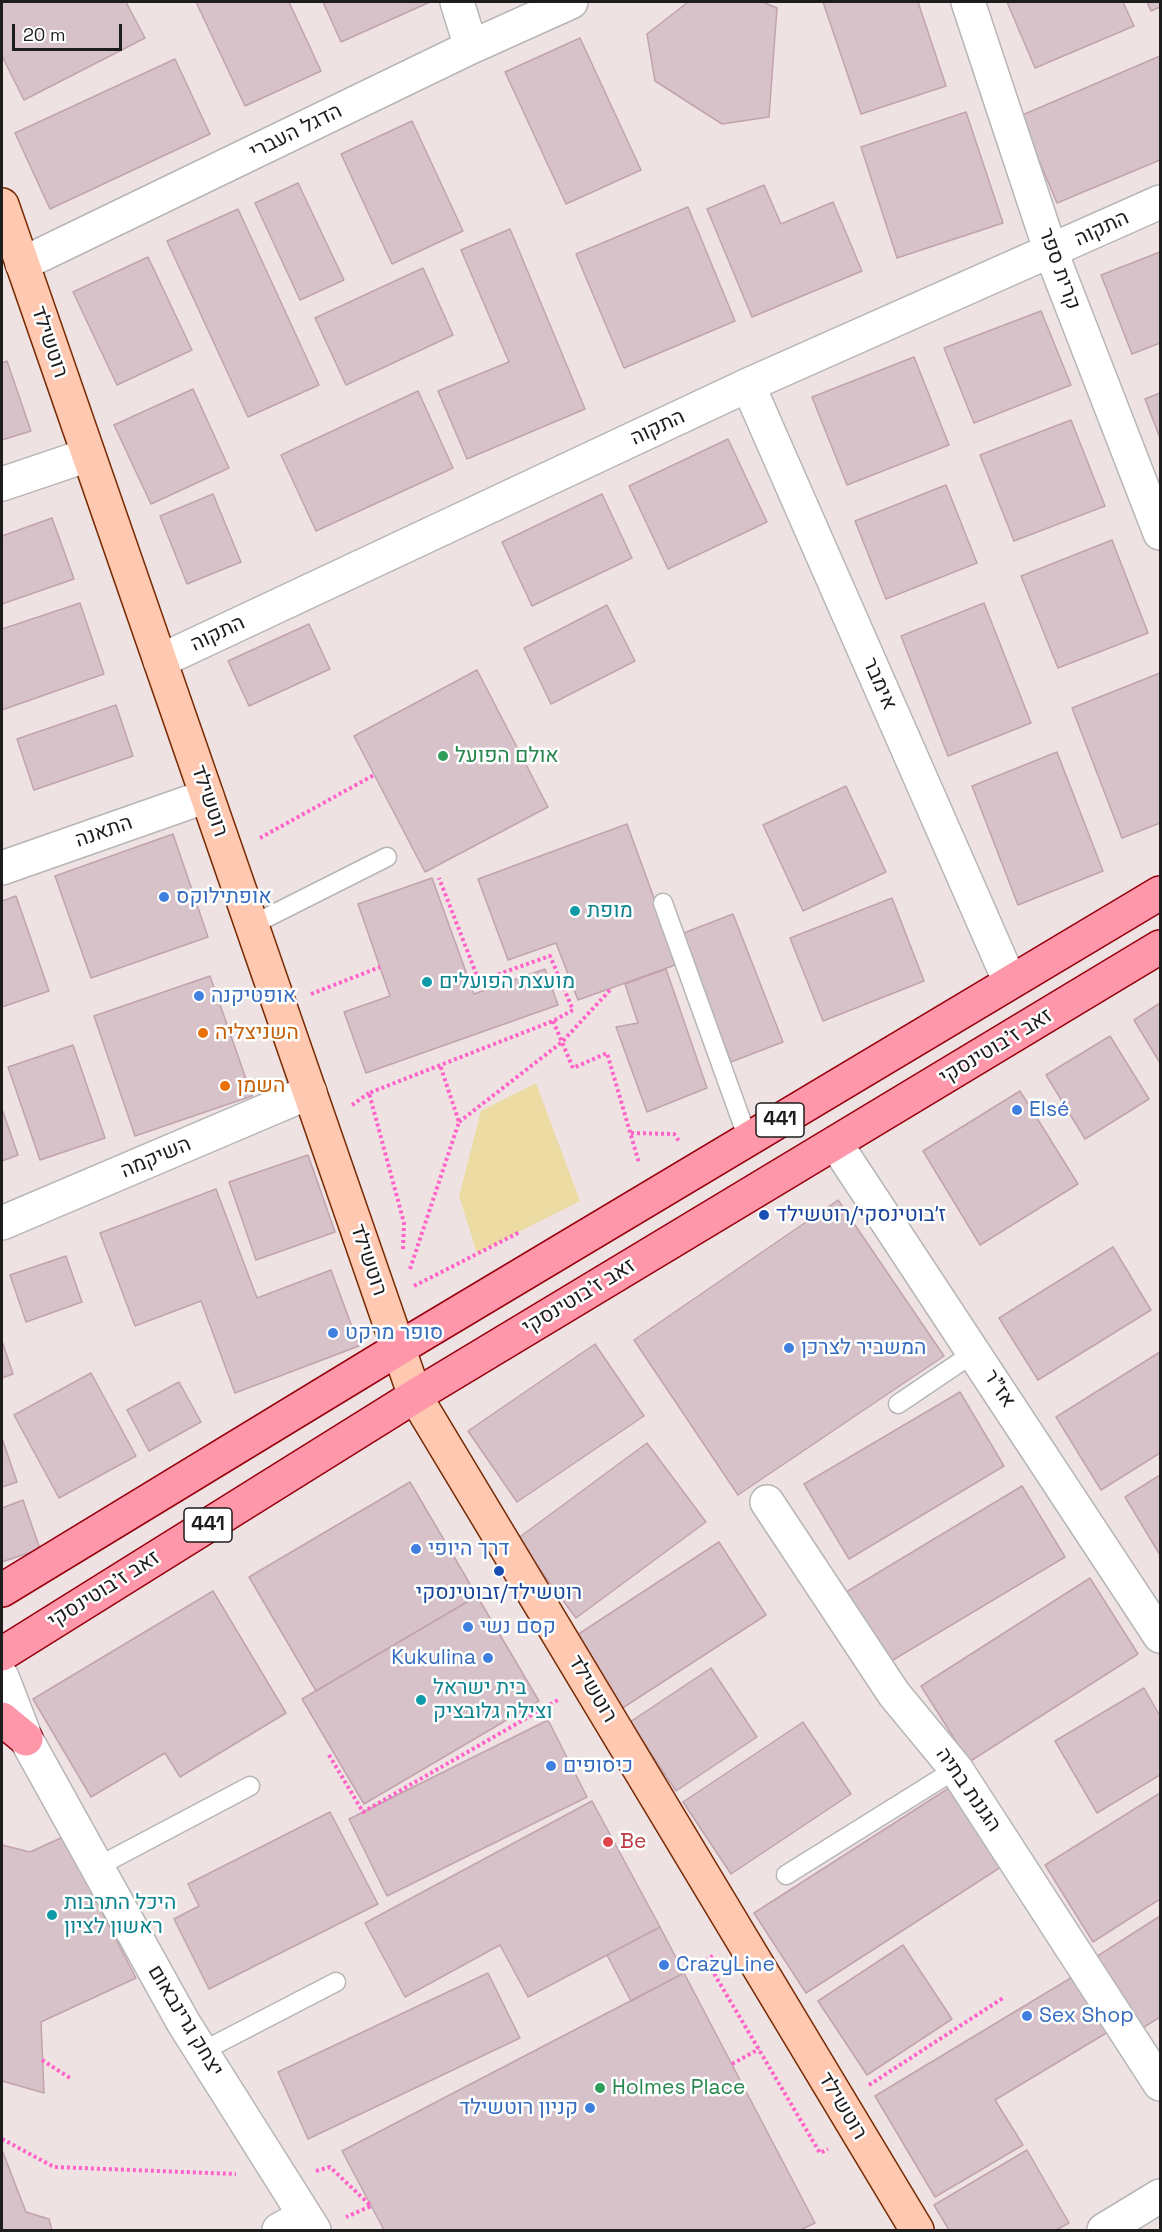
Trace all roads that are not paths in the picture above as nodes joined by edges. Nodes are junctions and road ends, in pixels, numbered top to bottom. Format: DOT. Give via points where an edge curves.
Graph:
graph roads {
  1 [pos="457,2"];
  2 [pos="571,2"];
  3 [pos="968,2"];
  4 [pos="471,47"];
  5 [pos="1161,202"];
  6 [pos="2,205"];
  7 [pos="1051,252"];
  8 [pos="22,264"];
  9 [pos="748,386"];
  10 [pos="88,455"];
  11 [pos="2,484"];
  12 [pos="1161,533"];
  13 [pos="160,661"];
  14 [pos="207,796"];
  15 [pos="387,857"];
  16 [pos="2,868"];
  17 [pos="1161,893"];
  18 [pos="663,903"];
  19 [pos="252,926"];
  20 [pos="1161,947"];
  21 [pos="1010,982"];
  22 [pos="310,1092"];
  23 [pos="748,1139"];
  24 [pos="836,1144"];
  25 [pos="2,1222"];
  26 [pos="399,1348"];
  27 [pos="975,1352"];
  28 [pos="416,1396"];
  29 [pos="898,1404"];
  30 [pos="768,1502"];
  31 [pos="2,1590"];
  32 [pos="1161,1636"];
  33 [pos="2,1654"];
  34 [pos="2,1677"];
  35 [pos="14,1729"];
  36 [pos="956,1769"];
  37 [pos="250,1786"];
  38 [pos="97,1867"];
  39 [pos="786,1875"];
  40 [pos="336,1982"];
  41 [pos="201,2052"];
  42 [pos="1161,2084"];
  43 [pos="1161,2196"];
  44 [pos="309,2224"];
  45 [pos="917,2230"];
  46 [pos="1104,2230"];
  1 -- 4 [label="street"];
  2 -- 4 [label="street, הדגל העברי"];
  3 -- 7 [label="street, קרית ספר"];
  4 -- 8 [label="street, הדגל העברי"];
  5 -- 7 [label="street, התקוה"];
  6 -- 8 [label="main road, רוטשילד"];
  7 -- 9 [label="street, התקוה"];
  7 -- 12 [label="street, קרית ספר"];
  8 -- 10 [label="main road, רוטשילד"];
  9 -- 13 [label="street, התקוה"];
  9 -- 21 [label="street, אימבר"];
  10 -- 11 [label="street"];
  10 -- 13 [label="main road, רוטשילד"];
  13 -- 14 [label="main road, רוטשילד"];
  14 -- 16 [label="street, התאנה"];
  14 -- 19 [label="main road, רוטשילד"];
  15 -- 19 [label="lane"];
  17 -- 21 [label="main road, 441"];
  18 -- 23 [label="lane"];
  19 -- 22 [label="main road, רוטשילד"];
  20 -- 24 [label="main road, זאב ז'בוטינסקי / 441"];
  21 -- 23 [label="main road, 441"];
  22 -- 25 [label="street, השיקמה"];
  22 -- 26 [label="main road, רוטשילד"];
  23 -- 26 [label="main road, 441"];
  24 -- 27 [label="street, אז\"ר"];
  24 -- 28 [label="main road, זאב ז'בוטינסקי / 441"];
  26 -- 28 [label="main road, רוטשילד"];
  26 -- 31 [label="main road, 441"];
  27 -- 29 [label="lane"];
  27 -- 32 [label="street, אז\"ר"];
  28 -- 33 [label="main road, זאב ז'בוטינסקי / 441"];
  28 -- 45 [label="main road, רוטשילד"];
  30 -- 36 [label="street, הגננת בתיה" via="894,1694"];
  34 -- 35 [label="street, יצחק גרינבאום"];
  35 -- 38 [label="street, יצחק גרינבאום"];
  36 -- 39 [label="lane"];
  36 -- 42 [label="street, הגננת בתיה"];
  37 -- 38 [label="lane"];
  38 -- 41 [label="street, יצחק גרינבאום"];
  40 -- 41 [label="lane"];
  41 -- 44 [label="street, יצחק גרינבאום"];
  43 -- 46 [label="street"];
}
